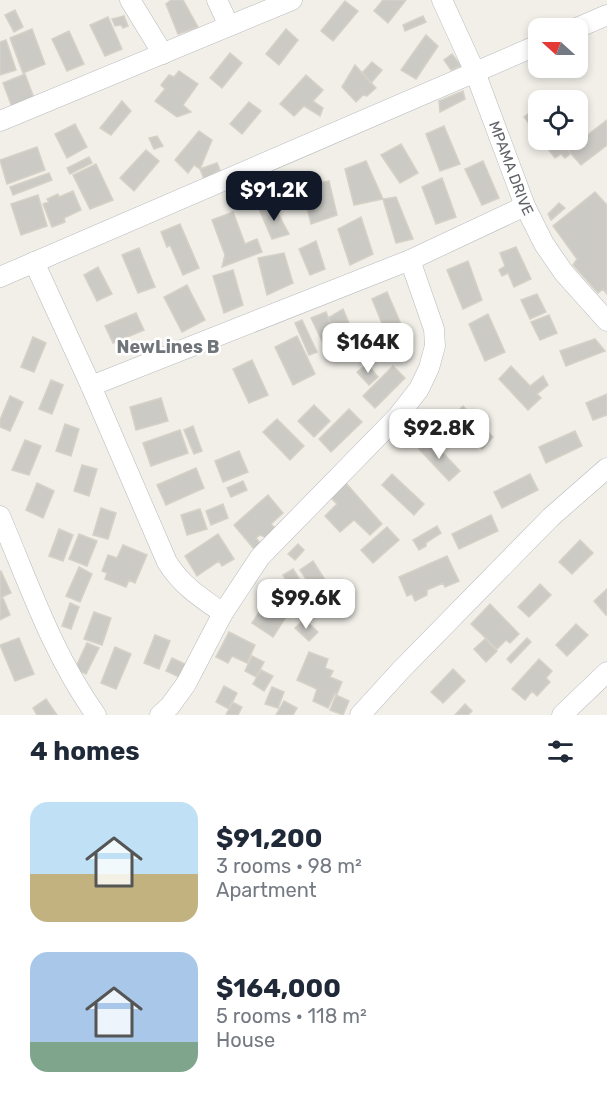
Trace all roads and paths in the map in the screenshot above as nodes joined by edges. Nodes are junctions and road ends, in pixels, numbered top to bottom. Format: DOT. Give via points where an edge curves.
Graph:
graph roads {
  1 [pos="130,0"];
  2 [pos="217,0"];
  3 [pos="292,0"];
  4 [pos="442,0"];
  5 [pos="607,15"];
  6 [pos="588,23"];
  7 [pos="229,26"];
  8 [pos="528,49"];
  9 [pos="163,54"];
  10 [pos="475,72"];
  11 [pos="0,121"];
  12 [pos="525,206"];
  13 [pos="410,260"];
  14 [pos="34,262"];
  15 [pos="0,277"];
  16 [pos="607,321"];
  17 [pos="91,386"];
  18 [pos="607,468"];
  19 [pos="0,516"];
  20 [pos="223,613"];
  21 [pos="607,672"];
  22 [pos="96,715"];
  23 [pos="160,715"];
  24 [pos="360,715"];
  25 [pos="562,715"];
  1 -- 9 [label="street"];
  2 -- 7 [label="street"];
  3 -- 7 [label="street"];
  4 -- 10 [label="street, MPAMA DRIVE"];
  5 -- 6 [label="street"];
  7 -- 9 [label="street"];
  8 -- 10 [label="street"];
  9 -- 11 [label="street"];
  10 -- 12 [label="street, MPAMA DRIVE"];
  10 -- 14 [label="street"];
  12 -- 13 [label="street"];
  12 -- 16 [label="street, MPAMA DRIVE" via="564,273"];
  13 -- 17 [label="street"];
  13 -- 20 [label="street" via="434,328 435,346 419,389 398,416 260,557"];
  14 -- 15 [label="street"];
  14 -- 17 [label="street"];
  17 -- 20 [label="street" via="167,562 190,591"];
  18 -- 24 [label="street" via="551,518"];
  19 -- 22 [label="street" via="61,660"];
  20 -- 23 [label="street" via="186,684"];
  21 -- 25 [label="street"];
}
